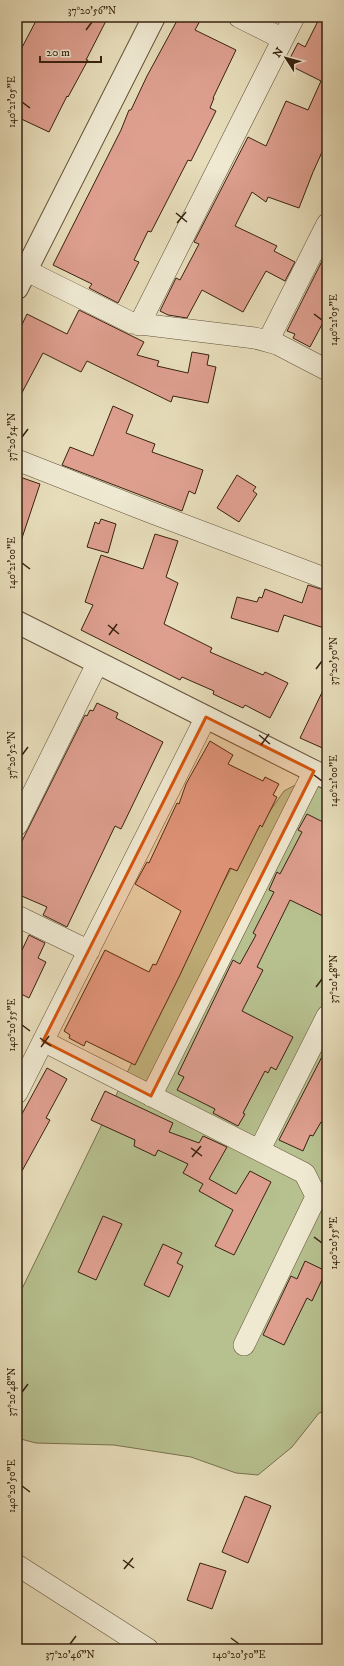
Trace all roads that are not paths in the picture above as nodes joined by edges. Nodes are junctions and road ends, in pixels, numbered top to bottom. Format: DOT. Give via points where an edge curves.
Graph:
graph roads {
  1 [pos="154,17"];
  2 [pos="239,17"];
  3 [pos="294,17"];
  4 [pos="283,39"];
  5 [pos="327,224"];
  6 [pos="20,275"];
  7 [pos="139,325"];
  8 [pos="268,341"];
  9 [pos="327,370"];
  10 [pos="17,460"];
  11 [pos="327,579"];
  12 [pos="17,622"];
  13 [pos="98,664"];
  14 [pos="206,717"];
  15 [pos="324,775"];
  16 [pos="17,825"];
  17 [pos="17,916"];
  18 [pos="89,951"];
  19 [pos="327,1016"];
  20 [pos="43,1041"];
  21 [pos="17,1093"];
  22 [pos="151,1096"];
  23 [pos="260,1149"];
  24 [pos="244,1345"];
  25 [pos="17,1565"];
  26 [pos="148,1649"];
  1 -- 6 [label="street"];
  2 -- 4 [label="street"];
  3 -- 4 [label="street"];
  4 -- 7 [label="street"];
  5 -- 8 [label="street"];
  6 -- 7 [label="street"];
  7 -- 8 [label="street"];
  8 -- 9 [label="street"];
  10 -- 11 [label="street"];
  12 -- 13 [label="street"];
  13 -- 14 [label="street"];
  13 -- 16 [label="street"];
  14 -- 15 [label="street"];
  14 -- 18 [label="street"];
  15 -- 22 [label="street"];
  17 -- 18 [label="street"];
  18 -- 20 [label="street"];
  19 -- 23 [label="street"];
  20 -- 21 [label="street"];
  20 -- 22 [label="street"];
  22 -- 23 [label="street"];
  23 -- 24 [label="street" via="305,1174 316,1196"];
  25 -- 26 [label="street"];
}
